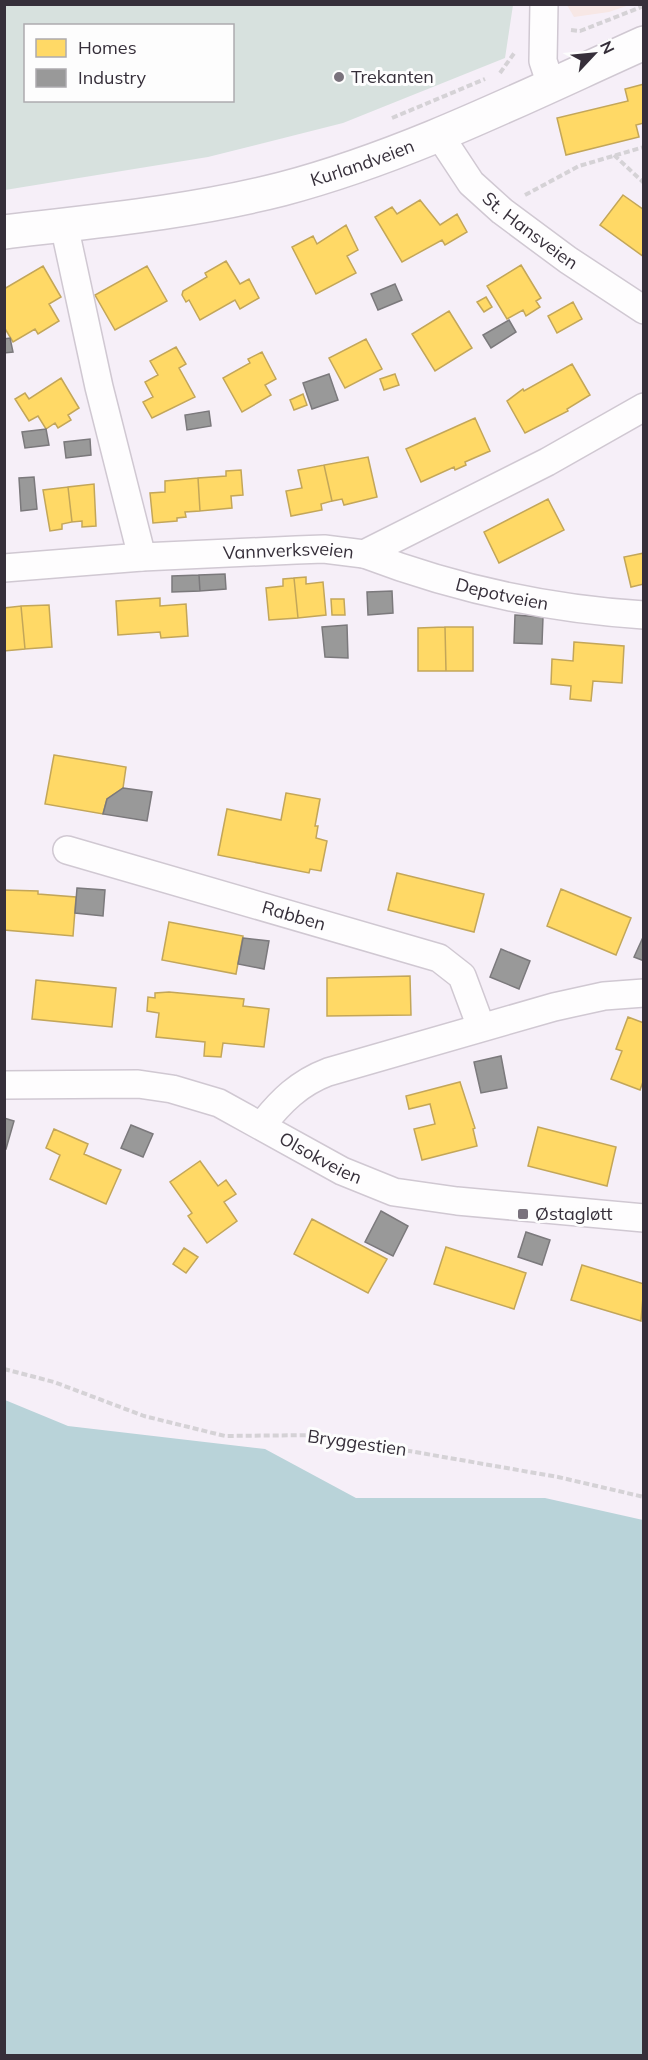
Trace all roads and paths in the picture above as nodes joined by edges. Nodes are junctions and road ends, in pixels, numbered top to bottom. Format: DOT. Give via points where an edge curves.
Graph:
graph roads {
  1 [pos="544,4"];
  2 [pos="644,6"];
  3 [pos="563,29"];
  4 [pos="644,43"];
  5 [pos="517,47"];
  6 [pos="551,84"];
  7 [pos="383,122"];
  8 [pos="438,133"];
  9 [pos="644,147"];
  10 [pos="613,155"];
  11 [pos="644,183"];
  12 [pos="502,211"];
  13 [pos="64,225"];
  14 [pos="4,232"];
  15 [pos="644,310"];
  16 [pos="644,407"];
  17 [pos="364,554"];
  18 [pos="142,557"];
  19 [pos="4,568"];
  20 [pos="644,615"];
  21 [pos="67,850"];
  22 [pos="644,993"];
  23 [pos="481,1027"];
  24 [pos="4,1085"];
  25 [pos="262,1125"];
  26 [pos="644,1218"];
  27 [pos="4,1369"];
  28 [pos="644,1497"];
  1 -- 6 [label="street" via="543,61"];
  2 -- 3 [label="path" via="580,31"];
  4 -- 6 [label="main road, Kurlandveien"];
  5 -- 7 [label="path" via="502,72"];
  6 -- 8 [label="main road, Kurlandveien"];
  8 -- 12 [label="street, St. Hansveien" via="471,183"];
  8 -- 13 [label="main road, Kurlandveien" via="327,176 280,189"];
  9 -- 10 [label="path"];
  10 -- 11 [label="path"];
  10 -- 12 [label="path" via="538,186"];
  12 -- 15 [label="street, St. Hansveien"];
  13 -- 14 [label="main road, Kurlandveien"];
  13 -- 18 [label="street"];
  16 -- 17 [label="street, Vannverksveien" via="537,467"];
  17 -- 18 [label="street, Vannverksveien" via="324,549"];
  17 -- 20 [label="street, Depotveien" via="415,573 483,590 569,607"];
  18 -- 19 [label="street, Vannverksveien"];
  21 -- 23 [label="street, Rabben" via="439,958 462,976"];
  22 -- 23 [label="street" via="604,996"];
  23 -- 25 [label="street" via="314,1077 282,1100"];
  24 -- 25 [label="street, Olsokveien" via="138,1084 172,1089 219,1103"];
  25 -- 26 [label="street, Olsokveien" via="342,1171 394,1192"];
  27 -- 28 [label="path, Bryggestien" via="54,1382 144,1416 225,1436 318,1435 558,1477"];
}
